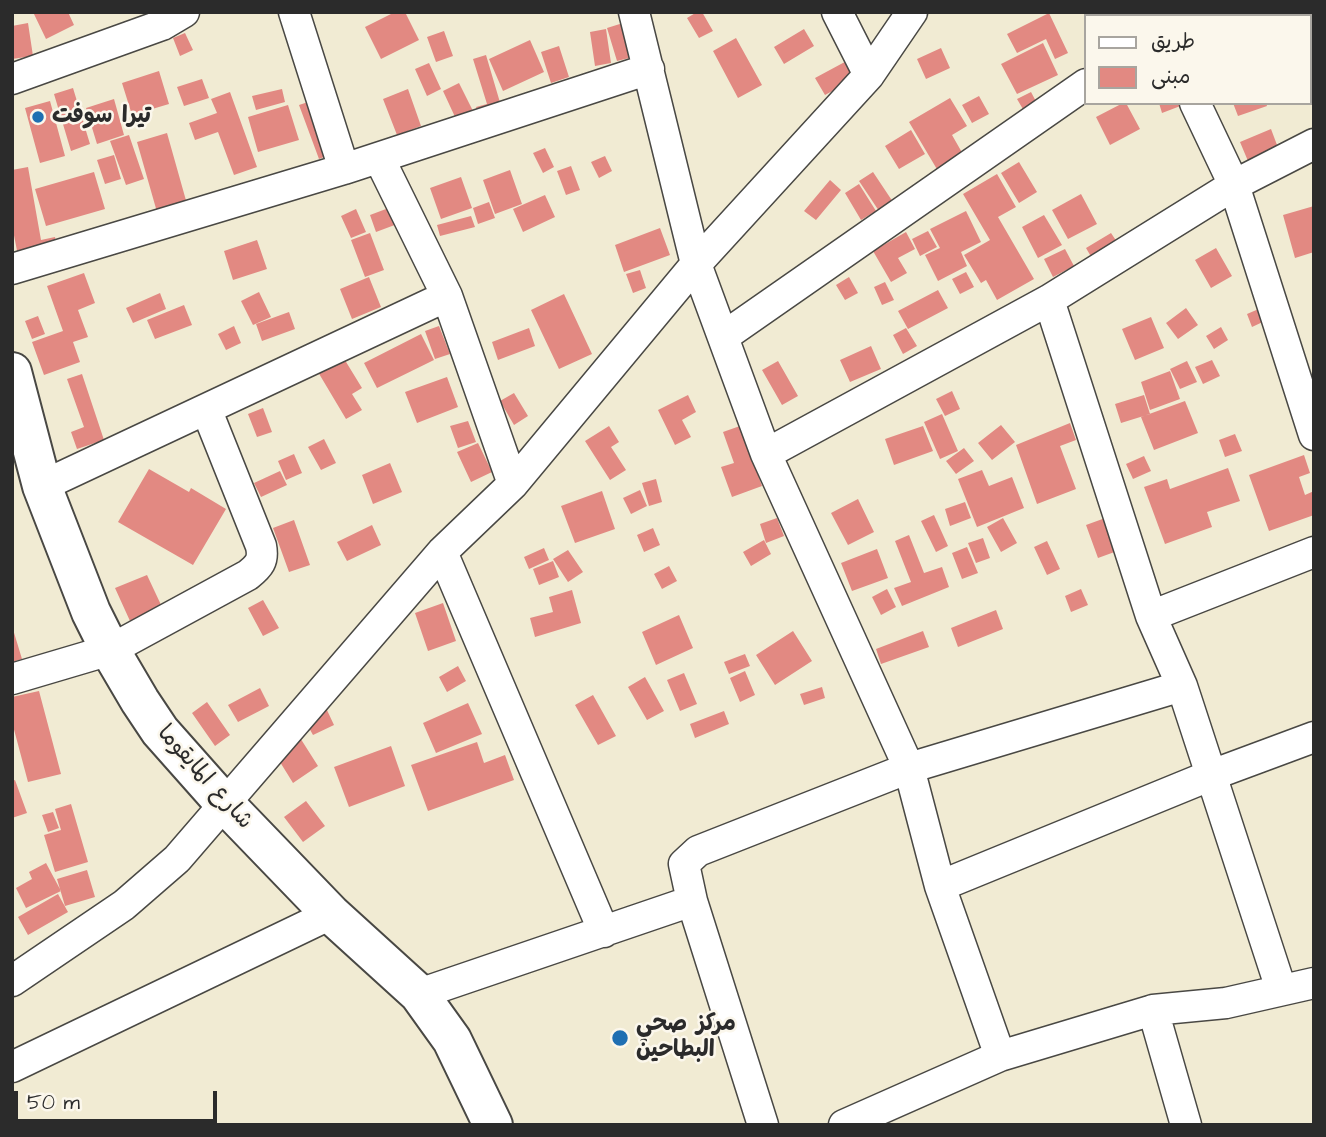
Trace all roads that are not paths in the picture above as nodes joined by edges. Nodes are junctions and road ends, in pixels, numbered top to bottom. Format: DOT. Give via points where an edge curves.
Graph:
graph roads {
  1 [pos="184,12"];
  2 [pos="294,12"];
  3 [pos="634,12"];
  4 [pos="837,12"];
  5 [pos="912,12"];
  6 [pos="649,69"];
  7 [pos="869,75"];
  8 [pos="12,79"];
  9 [pos="1084,85"];
  10 [pos="1196,105"];
  11 [pos="1314,144"];
  12 [pos="379,158"];
  13 [pos="344,169"];
  14 [pos="1234,185"];
  15 [pos="696,264"];
  16 [pos="12,269"];
  17 [pos="447,296"];
  18 [pos="1049,300"];
  19 [pos="723,337"];
  20 [pos="12,372"];
  21 [pos="207,411"];
  22 [pos="18,420"];
  23 [pos="1314,435"];
  24 [pos="766,454"];
  25 [pos="513,484"];
  26 [pos="42,486"];
  27 [pos="442,552"];
  28 [pos="1314,552"];
  29 [pos="1151,616"];
  30 [pos="110,650"];
  31 [pos="12,679"];
  32 [pos="1182,686"];
  33 [pos="1314,737"];
  34 [pos="909,768"];
  35 [pos="1209,776"];
  36 [pos="223,802"];
  37 [pos="940,886"];
  38 [pos="692,901"];
  39 [pos="331,914"];
  40 [pos="604,932"];
  41 [pos="12,981"];
  42 [pos="1314,983"];
  43 [pos="1282,989"];
  44 [pos="419,994"];
  45 [pos="1153,1010"];
  46 [pos="1000,1056"];
  47 [pos="12,1067"];
  48 [pos="493,1125"];
  49 [pos="762,1125"];
  50 [pos="844,1125"];
  51 [pos="1186,1125"];
  1 -- 8 [label="street" via="150,30"];
  2 -- 13 [label="street"];
  3 -- 6 [label="street"];
  4 -- 7 [label="street"];
  5 -- 7 [label="street"];
  6 -- 12 [label="street"];
  6 -- 15 [label="street"];
  7 -- 15 [label="street"];
  9 -- 19 [label="street"];
  10 -- 14 [label="street"];
  11 -- 14 [label="street"];
  12 -- 13 [label="street"];
  12 -- 17 [label="street"];
  13 -- 16 [label="street"];
  14 -- 18 [label="street"];
  14 -- 23 [label="street"];
  15 -- 19 [label="street"];
  15 -- 25 [label="street"];
  17 -- 21 [label="street"];
  17 -- 25 [label="street"];
  18 -- 24 [label="street"];
  18 -- 29 [label="street"];
  19 -- 24 [label="street"];
  20 -- 22 [label="street, شارع المايقوما"];
  21 -- 26 [label="street"];
  21 -- 30 [label="street" via="263,557 248,575"];
  22 -- 26 [label="street, شارع المايقوما"];
  24 -- 34 [label="street"];
  25 -- 27 [label="street"];
  26 -- 30 [label="street, شارع المايقوما"];
  27 -- 36 [label="street"];
  27 -- 40 [label="street"];
  28 -- 29 [label="street"];
  29 -- 32 [label="street"];
  30 -- 31 [label="street"];
  30 -- 36 [label="street, شارع المايقوما" via="160,731"];
  32 -- 34 [label="street"];
  32 -- 35 [label="street"];
  33 -- 35 [label="street"];
  34 -- 37 [label="street"];
  34 -- 38 [label="street" via="698,851 684,864"];
  35 -- 37 [label="street"];
  35 -- 43 [label="street"];
  36 -- 39 [label="street, شارع المايقوما"];
  36 -- 41 [label="street" via="177,859 124,905"];
  37 -- 46 [label="street"];
  38 -- 40 [label="street"];
  38 -- 49 [label="street"];
  39 -- 44 [label="street, شارع المايقوما"];
  39 -- 47 [label="street"];
  40 -- 44 [label="street"];
  42 -- 43 [label="street"];
  43 -- 45 [label="street" via="1226,1003"];
  44 -- 48 [label="street, شارع المايقوما" via="452,1040"];
  45 -- 46 [label="street"];
  45 -- 51 [label="street"];
  46 -- 50 [label="street"];
}
